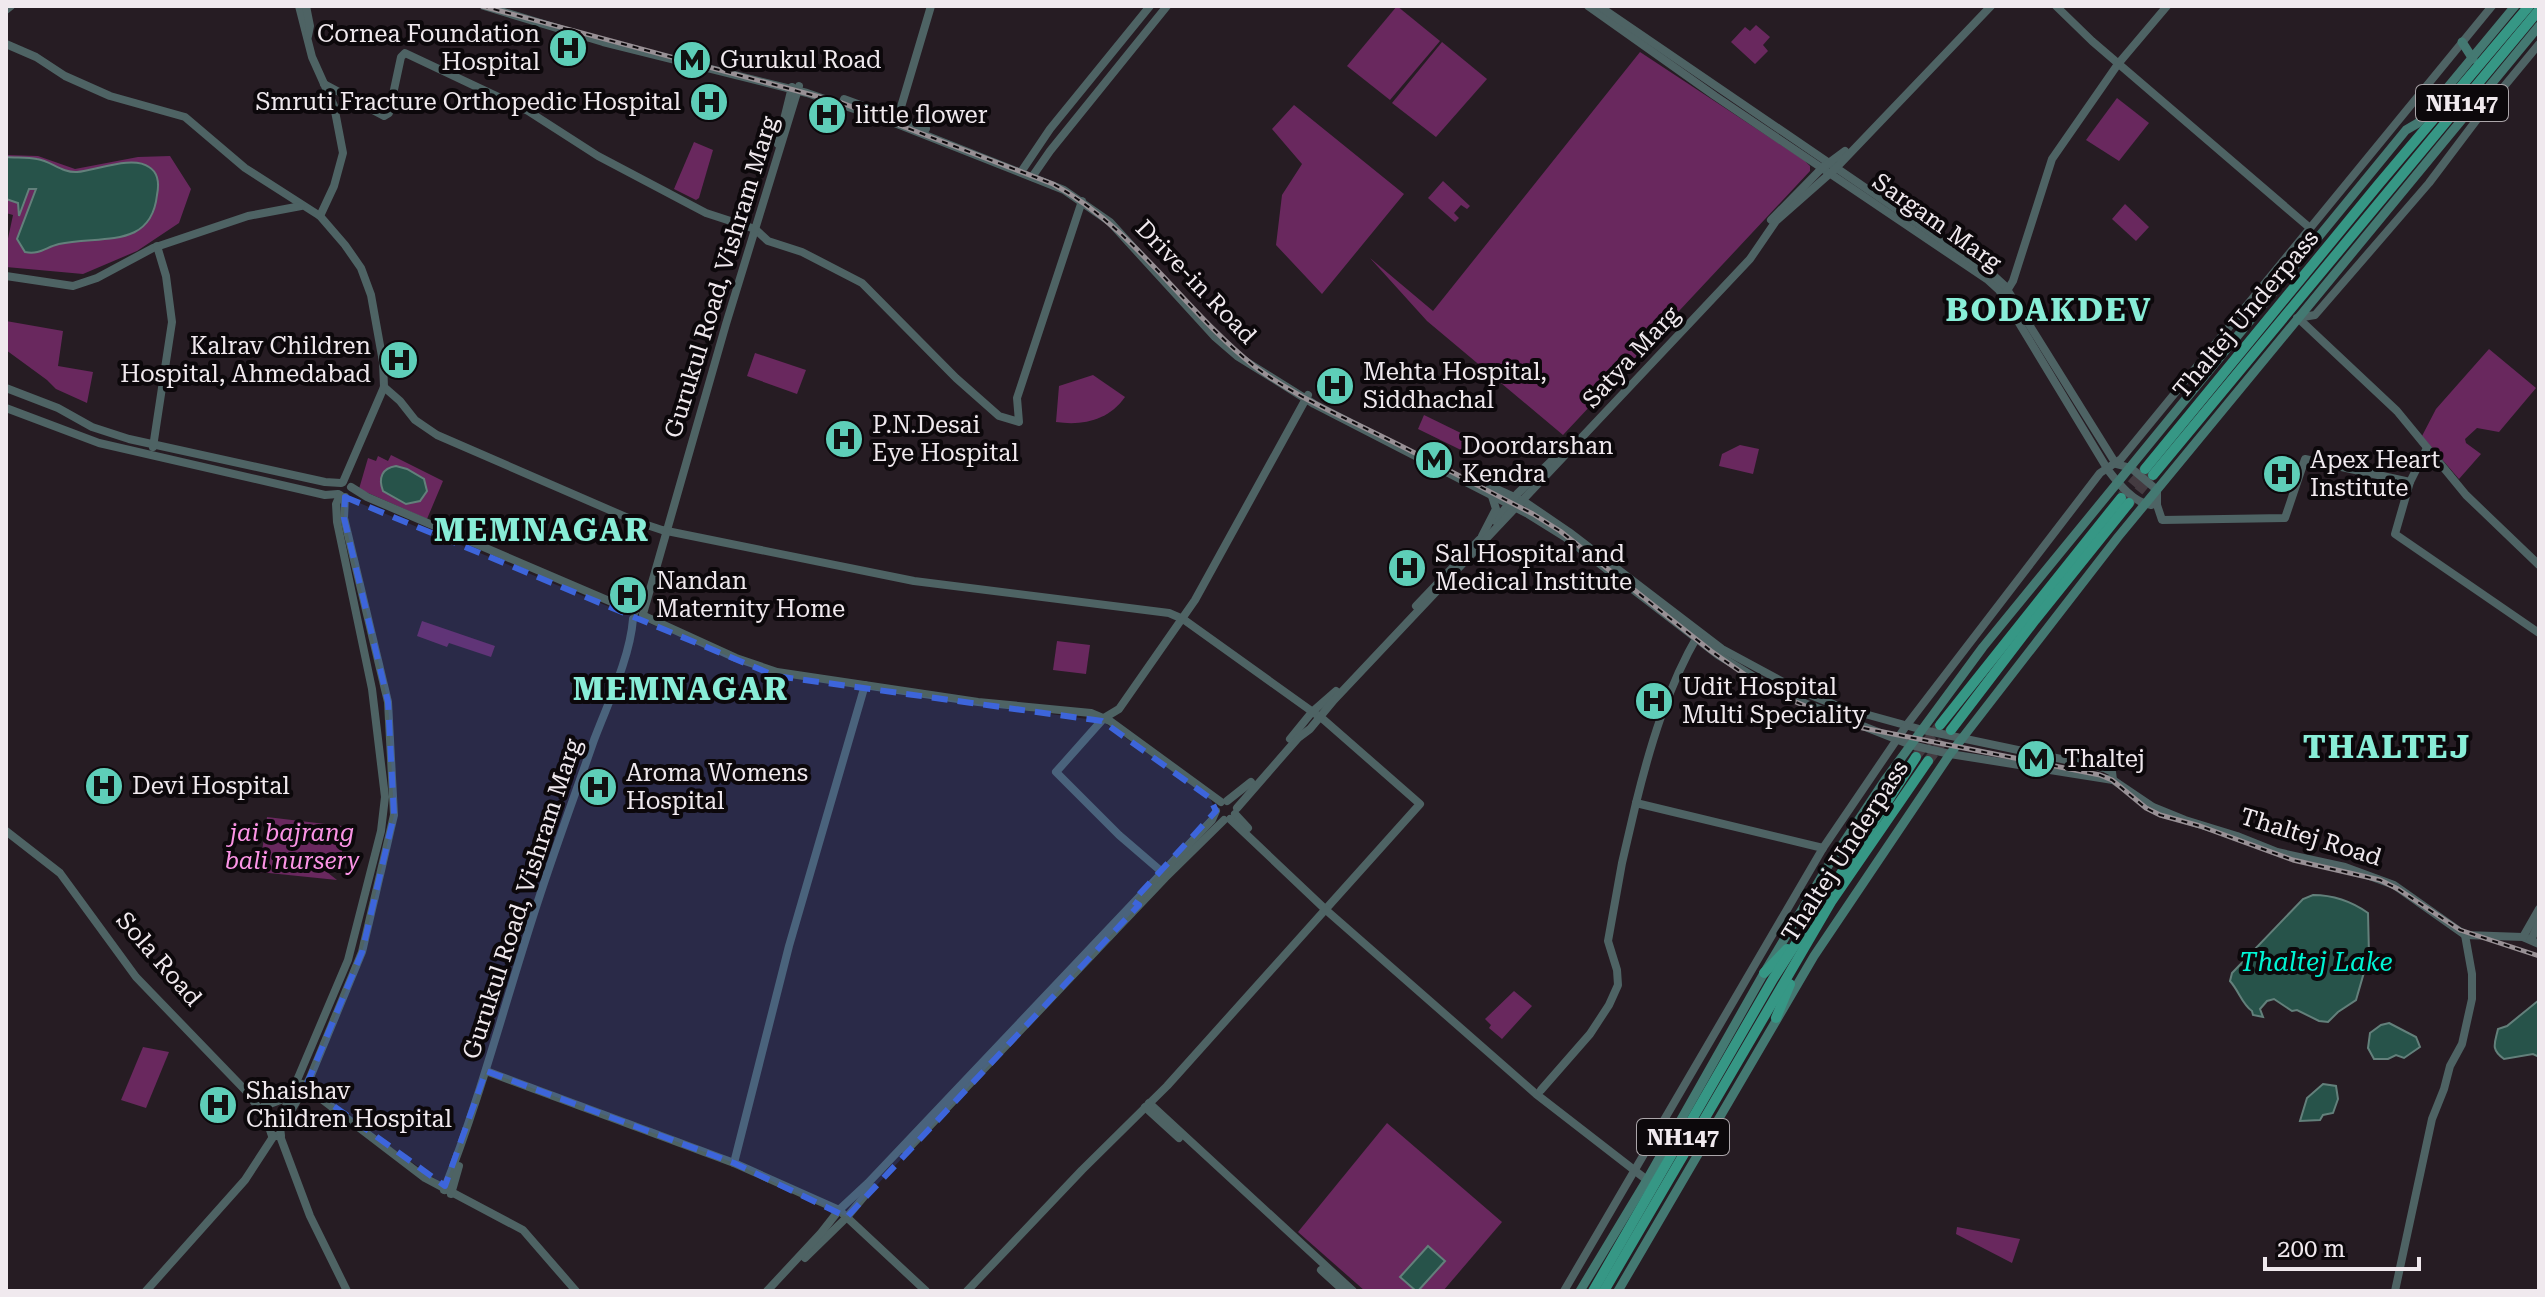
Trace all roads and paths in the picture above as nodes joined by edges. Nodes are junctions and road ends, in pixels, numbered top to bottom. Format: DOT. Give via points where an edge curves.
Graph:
graph roads {
  1 [pos="299,6"];
  2 [pos="306,6"];
  3 [pos="484,6"];
  4 [pos="504,6"];
  5 [pos="931,6"];
  6 [pos="1150,6"];
  7 [pos="1167,6"];
  8 [pos="1588,6"];
  9 [pos="1599,6"];
  10 [pos="1984,6"];
  11 [pos="1991,6"];
  12 [pos="2056,6"];
  13 [pos="2167,6"];
  14 [pos="2492,6"];
  15 [pos="2515,6"];
  16 [pos="2529,6"];
  17 [pos="2539,10"];
  18 [pos="2539,26"];
  19 [pos="308,37"];
  20 [pos="2462,42"];
  21 [pos="6,44"];
  22 [pos="2539,44"];
  23 [pos="2473,59"];
  24 [pos="2118,64"];
  25 [pos="762,82"];
  26 [pos="324,84"];
  27 [pos="796,87"];
  28 [pos="822,98"];
  29 [pos="789,112"];
  30 [pos="898,117"];
  31 [pos="2418,123"];
  32 [pos="2429,158"];
  33 [pos="1828,168"];
  34 [pos="1023,170"];
  35 [pos="1034,174"];
  36 [pos="2382,186"];
  37 [pos="1082,201"];
  38 [pos="302,206"];
  39 [pos="2374,206"];
  40 [pos="320,216"];
  41 [pos="2310,228"];
  42 [pos="753,229"];
  43 [pos="157,246"];
  44 [pos="6,276"];
  45 [pos="2005,294"];
  46 [pos="2297,318"];
  47 [pos="384,387"];
  48 [pos="6,388"];
  49 [pos="1307,397"];
  50 [pos="6,408"];
  51 [pos="153,444"];
  52 [pos="2427,448"];
  53 [pos="152,455"];
  54 [pos="2116,464"];
  55 [pos="2131,468"];
  56 [pos="2108,470"];
  57 [pos="2410,482"];
  58 [pos="2118,483"];
  59 [pos="345,490"];
  60 [pos="2157,490"];
  61 [pos="1491,493"];
  62 [pos="2125,501"];
  63 [pos="1516,502"];
  64 [pos="2145,505"];
  65 [pos="2157,505"];
  66 [pos="664,531"];
  67 [pos="1482,536"];
  68 [pos="2539,565"];
  69 [pos="638,617"];
  70 [pos="1183,619"];
  71 [pos="2539,633"];
  72 [pos="1698,635"];
  73 [pos="864,687"];
  74 [pos="1312,712"];
  75 [pos="1321,718"];
  76 [pos="1103,720"];
  77 [pos="1906,726"];
  78 [pos="1946,728"];
  79 [pos="1923,730"];
  80 [pos="1962,739"];
  81 [pos="1896,740"];
  82 [pos="1911,745"];
  83 [pos="1950,754"];
  84 [pos="1916,757"];
  85 [pos="1928,761"];
  86 [pos="2113,780"];
  87 [pos="1636,803"];
  88 [pos="1220,805"];
  89 [pos="1232,815"];
  90 [pos="6,825"];
  91 [pos="6,831"];
  92 [pos="1823,848"];
  93 [pos="1162,872"];
  94 [pos="1136,903"];
  95 [pos="1328,908"];
  96 [pos="2539,909"];
  97 [pos="2539,923"];
  98 [pos="2465,935"];
  99 [pos="2531,940"];
  100 [pos="1794,946"];
  101 [pos="1796,963"];
  102 [pos="1764,973"];
  103 [pos="1776,985"];
  104 [pos="1776,1018"];
  105 [pos="488,1072"];
  106 [pos="301,1084"];
  107 [pos="1541,1090"];
  108 [pos="289,1096"];
  109 [pos="1147,1105"];
  110 [pos="264,1106"];
  111 [pos="277,1131"];
  112 [pos="734,1163"];
  113 [pos="1635,1170"];
  114 [pos="1648,1178"];
  115 [pos="448,1190"];
  116 [pos="839,1210"];
  117 [pos="847,1217"];
  118 [pos="146,1291"];
  119 [pos="345,1291"];
  120 [pos="576,1291"];
  121 [pos="767,1291"];
  122 [pos="773,1291"];
  123 [pos="926,1291"];
  124 [pos="967,1291"];
  125 [pos="1342,1291"];
  126 [pos="1353,1291"];
  127 [pos="1564,1291"];
  128 [pos="1580,1291"];
  129 [pos="1593,1291"];
  130 [pos="1604,1291"];
  131 [pos="1618,1291"];
  132 [pos="2395,1291"];
  1 -- 19 [label="street"];
  2 -- 19 [label="street"];
  3 -- 25 [label="street, Drive-in Road"];
  4 -- 27 [label="street, Drive-in Road"];
  5 -- 30 [label="street"];
  6 -- 34 [label="street"];
  7 -- 35 [label="street"];
  8 -- 33 [label="street, Sargam Marg"];
  9 -- 33 [label="street, Sargam Marg"];
  10 -- 33 [label="street, Satya Marg"];
  11 -- 33 [label="street, Satya Marg"];
  12 -- 24 [label="street"];
  13 -- 24 [label="street"];
  14 -- 20 [label="street"];
  15 -- 23 [label="main road"];
  16 -- 36 [label="highway, NH147"];
  17 -- 36 [label="highway, NH147"];
  18 -- 32 [label="main road"];
  19 -- 26 [label="street"];
  20 -- 23 [label="main road"];
  20 -- 41 [label="street"];
  21 -- 38 [label="street" via="110,96 185,117 245,168"];
  22 -- 46 [label="street" via="2315,315"];
  23 -- 31 [label="main road"];
  24 -- 41 [label="street"];
  24 -- 45 [label="street" via="2052,159"];
  25 -- 27 [label="street, Drive-in Road"];
  25 -- 29 [label="street" via="779,93"];
  26 -- 40 [label="street" via="343,153"];
  26 -- 42 [label="street" via="387,115 401,57 409,53 528,111 598,156 706,213"];
  27 -- 28 [label="street, Drive-in Road"];
  27 -- 29 [label="street, Gurukul Road, Vishram Marg"];
  27 -- 30 [label="street, Drive-in Road"];
  28 -- 29 [label="street" via="806,100"];
  28 -- 34 [label="street, Drive-in Road"];
  29 -- 42 [label="street, Gurukul Road, Vishram Marg"];
  30 -- 34 [label="street, Drive-in Road"];
  31 -- 36 [label="main road" via="2378,175"];
  31 -- 55 [label="main road" via="2406,130"];
  32 -- 39 [label="main road" via="2388,201"];
  32 -- 46 [label="main road"];
  33 -- 45 [label="street, Sargam Marg"];
  33 -- 63 [label="street, Satya Marg" via="1776,221 1750,259"];
  34 -- 35 [label="street, Drive-in Road"];
  35 -- 37 [label="street, Drive-in Road"];
  35 -- 49 [label="street, Drive-in Road" via="1066,185 1098,205 1219,333"];
  36 -- 39 [label="highway, NH147"];
  36 -- 39 [label="highway, Thaltej Underpass / NH147" via="2149,472"];
  37 -- 42 [label="street" via="1017,398 1019,422 999,416 972,393 862,283 768,241"];
  37 -- 49 [label="street, Drive-in Road" via="1110,222 1215,337"];
  38 -- 40 [label="street"];
  38 -- 43 [label="street" via="248,216"];
  40 -- 47 [label="street" via="361,268 371,295"];
  41 -- 54 [label="street"];
  42 -- 66 [label="street, Gurukul Road, Vishram Marg"];
  43 -- 44 [label="street" via="73,286"];
  43 -- 51 [label="street" via="172,322"];
  45 -- 54 [label="street, Sargam Marg"];
  45 -- 56 [label="street, Sargam Marg"];
  46 -- 52 [label="street" via="2397,411"];
  46 -- 60 [label="main road"];
  47 -- 59 [label="street"];
  47 -- 66 [label="street" via="437,435"];
  48 -- 51 [label="street" via="102,431"];
  49 -- 61 [label="street, Drive-in Road"];
  49 -- 63 [label="street, Drive-in Road"];
  49 -- 70 [label="street"];
  50 -- 53 [label="street" via="99,443"];
  51 -- 53 [label="street"];
  51 -- 59 [label="street"];
  52 -- 57 [label="street"];
  52 -- 68 [label="street" via="2466,495"];
  53 -- 59 [label="street" via="325,495"];
  54 -- 55 [label="street"];
  54 -- 56 [label="street"];
  55 -- 58 [label="main road"];
  55 -- 60 [label="street"];
  56 -- 58 [label="street, Sargam Marg"];
  56 -- 77 [label="street" via="2100,473"];
  57 -- 65 [label="street" via="2305,459 2285,518 2162,520"];
  57 -- 71 [label="street" via="2395,534"];
  58 -- 64 [label="street, Sargam Marg"];
  58 -- 79 [label="main road" via="1983,647"];
  59 -- 69 [label="street"];
  59 -- 106 [label="street" via="336,504 337,522 372,689 385,797 348,960"];
  59 -- 106 [label="street" via="344,518 388,702 394,815 362,952 330,1034"];
  60 -- 64 [label="main road"];
  60 -- 65 [label="street"];
  61 -- 63 [label="street, Drive-in Road"];
  61 -- 67 [label="street" via="1496,509"];
  62 -- 78 [label="highway"];
  63 -- 67 [label="street, Satya Marg"];
  63 -- 72 [label="street, Drive-in Road"];
  63 -- 75 [label="street, Satya Marg"];
  64 -- 65 [label="street"];
  64 -- 80 [label="main road"];
  66 -- 69 [label="street, Gurukul Road, Vishram Marg"];
  66 -- 70 [label="street" via="914,581"];
  67 -- 74 [label="street, Satya Marg"];
  69 -- 73 [label="street" via="776,676"];
  69 -- 105 [label="street, Gurukul Road, Vishram Marg" via="539,897"];
  70 -- 74 [label="street"];
  70 -- 76 [label="street" via="1119,709"];
  72 -- 77 [label="street, Drive-in Road" via="1798,690"];
  72 -- 81 [label="street, Drive-in Road" via="1776,691"];
  72 -- 87 [label="street" via="1672,688"];
  73 -- 76 [label="street"];
  73 -- 112 [label="street" via="789,946"];
  74 -- 75 [label="street"];
  74 -- 88 [label="street, Satya Marg" via="1248,785"];
  75 -- 89 [label="street, Satya Marg"];
  75 -- 95 [label="street" via="1420,804"];
  76 -- 88 [label="street"];
  76 -- 93 [label="street" via="1056,772"];
  77 -- 79 [label="street, Drive-in Road"];
  77 -- 81 [label="street"];
  79 -- 80 [label="street, Drive-in Road"];
  79 -- 82 [label="main road"];
  80 -- 83 [label="main road"];
  80 -- 86 [label="street, Thaltej Road" via="2104,768"];
  81 -- 82 [label="street, Drive-in Road"];
  81 -- 92 [label="street"];
  82 -- 83 [label="street, Drive-in Road"];
  82 -- 102 [label="main road" via="1828,866"];
  83 -- 86 [label="street, Thaltej Road"];
  83 -- 104 [label="main road"];
  84 -- 100 [label="highway, Thaltej Underpass / NH147"];
  85 -- 101 [label="highway, Thaltej Underpass / NH147" via="1831,902"];
  86 -- 98 [label="street, Thaltej Road" via="2153,807 2185,820 2394,885"];
  87 -- 92 [label="street"];
  87 -- 107 [label="street" via="1608,941 1618,985 1590,1034"];
  88 -- 89 [label="street"];
  88 -- 89 [label="street" via="1233,802"];
  88 -- 93 [label="street, Satya Marg"];
  89 -- 94 [label="street, Satya Marg"];
  89 -- 95 [label="street"];
  90 -- 110 [label="street, Sola Road" via="63,870 143,977"];
  91 -- 111 [label="street, Sola Road" via="60,873 136,977 247,1092"];
  92 -- 113 [label="street"];
  93 -- 94 [label="street, Satya Marg"];
  94 -- 116 [label="street"];
  94 -- 117 [label="street"];
  95 -- 107 [label="street"];
  95 -- 109 [label="street"];
  95 -- 113 [label="street" via="1538,1095"];
  96 -- 99 [label="street"];
  97 -- 99 [label="street"];
  98 -- 99 [label="street"];
  98 -- 132 [label="street" via="2472,999 2462,1044 2432,1119"];
  100 -- 102 [label="highway"];
  100 -- 103 [label="highway, NH147"];
  101 -- 103 [label="highway, NH147"];
  101 -- 104 [label="highway"];
  102 -- 114 [label="main road"];
  103 -- 129 [label="highway, NH147"];
  103 -- 130 [label="highway, NH147"];
  104 -- 131 [label="main road"];
  105 -- 112 [label="street"];
  105 -- 115 [label="street, Gurukul Road, Vishram Marg"];
  106 -- 108 [label="street"];
  106 -- 111 [label="street"];
  106 -- 115 [label="street"];
  107 -- 113 [label="street"];
  108 -- 110 [label="street"];
  108 -- 111 [label="street"];
  109 -- 124 [label="street"];
  109 -- 125 [label="street"];
  109 -- 126 [label="street"];
  110 -- 111 [label="street, Sola Road"];
  111 -- 118 [label="street" via="245,1180"];
  111 -- 119 [label="street, Sola Road"];
  112 -- 116 [label="street"];
  113 -- 114 [label="street"];
  113 -- 127 [label="street"];
  114 -- 128 [label="main road"];
  115 -- 120 [label="street" via="523,1230"];
  116 -- 117 [label="street"];
  116 -- 121 [label="street"];
  117 -- 122 [label="street"];
  117 -- 123 [label="street"];
}
